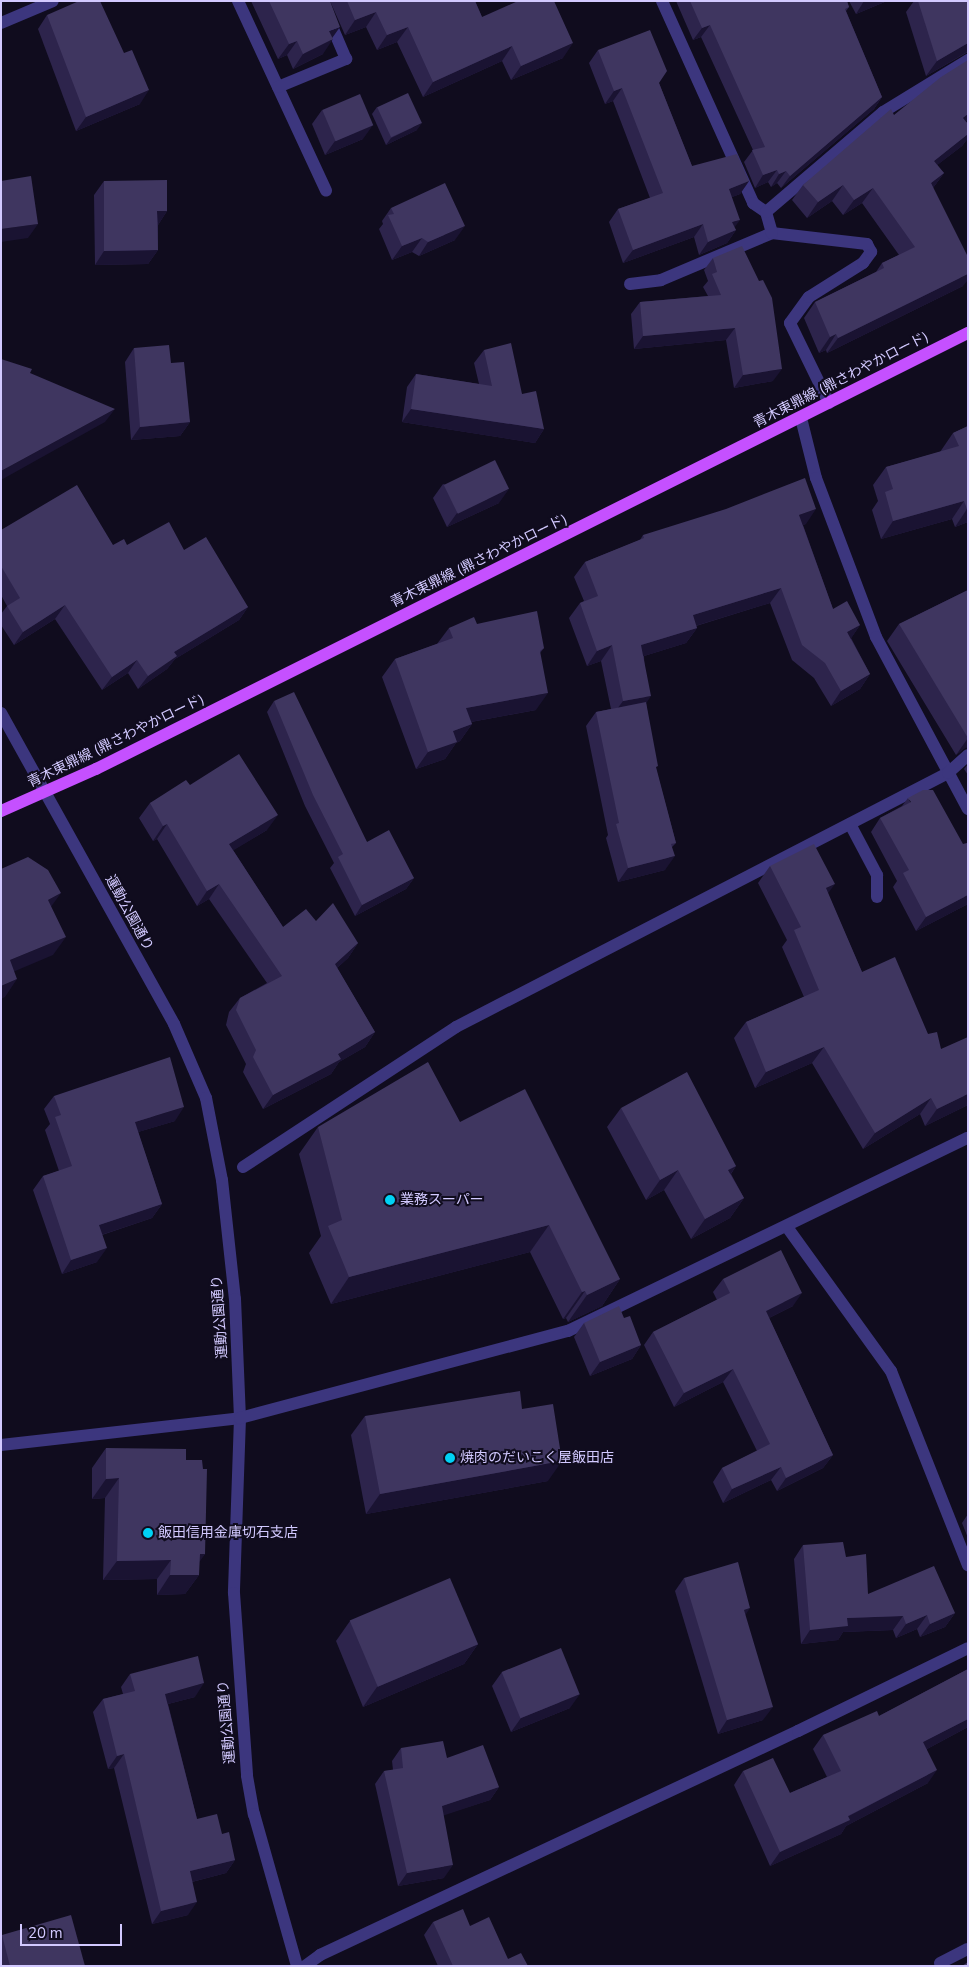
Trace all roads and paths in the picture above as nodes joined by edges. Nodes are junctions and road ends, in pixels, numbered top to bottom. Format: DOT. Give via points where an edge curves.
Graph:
graph roads {
  1 [pos="53,1"];
  2 [pos="238,1"];
  3 [pos="320,1"];
  4 [pos="662,1"];
  5 [pos="1,22"];
  6 [pos="968,60"];
  7 [pos="278,87"];
  8 [pos="882,96"];
  9 [pos="889,108"];
  10 [pos="326,191"];
  11 [pos="766,212"];
  12 [pos="772,233"];
  13 [pos="630,284"];
  14 [pos="968,333"];
  15 [pos="829,403"];
  16 [pos="801,418"];
  17 [pos="1,713"];
  18 [pos="968,755"];
  19 [pos="948,773"];
  20 [pos="45,792"];
  21 [pos="968,809"];
  22 [pos="1,811"];
  23 [pos="850,824"];
  24 [pos="877,897"];
  25 [pos="968,1138"];
  26 [pos="243,1167"];
  27 [pos="787,1227"];
  28 [pos="240,1418"];
  29 [pos="1,1445"];
  30 [pos="968,1566"];
  31 [pos="968,1648"];
  32 [pos="968,1949"];
  33 [pos="940,1963"];
  34 [pos="297,1966"];
  35 [pos="305,1966"];
  1 -- 5 [label="street"];
  2 -- 7 [label="street"];
  3 -- 7 [label="street" via="346,59"];
  4 -- 11 [label="street" via="753,203"];
  6 -- 9 [label="street"];
  7 -- 10 [label="street"];
  8 -- 9 [label="street"];
  9 -- 11 [label="street"];
  11 -- 12 [label="street"];
  12 -- 13 [label="street" via="661,280"];
  12 -- 15 [label="street" via="867,244 871,252 863,263 809,297 790,323"];
  14 -- 15 [label="main road, 青木東鼎線 (鼎さわやかロード)"];
  15 -- 16 [label="main road, 青木東鼎線 (鼎さわやかロード)"];
  16 -- 19 [label="street" via="816,478 876,637"];
  16 -- 20 [label="main road, 青木東鼎線 (鼎さわやかロード)"];
  17 -- 20 [label="street, 運動公園通り"];
  18 -- 19 [label="street"];
  19 -- 21 [label="street"];
  19 -- 23 [label="street"];
  20 -- 22 [label="main road, 青木東鼎線 (鼎さわやかロード)"];
  20 -- 28 [label="street, 運動公園通り" via="174,1024 206,1098 222,1180 236,1299"];
  23 -- 24 [label="street" via="876,875"];
  23 -- 26 [label="street" via="456,1027"];
  25 -- 27 [label="street"];
  27 -- 28 [label="street" via="568,1331"];
  27 -- 30 [label="street" via="892,1371"];
  28 -- 29 [label="street"];
  28 -- 34 [label="street, 運動公園通り" via="234,1593 247,1776 254,1814"];
  31 -- 35 [label="street" via="320,1955"];
  32 -- 33 [label="street"];
}
